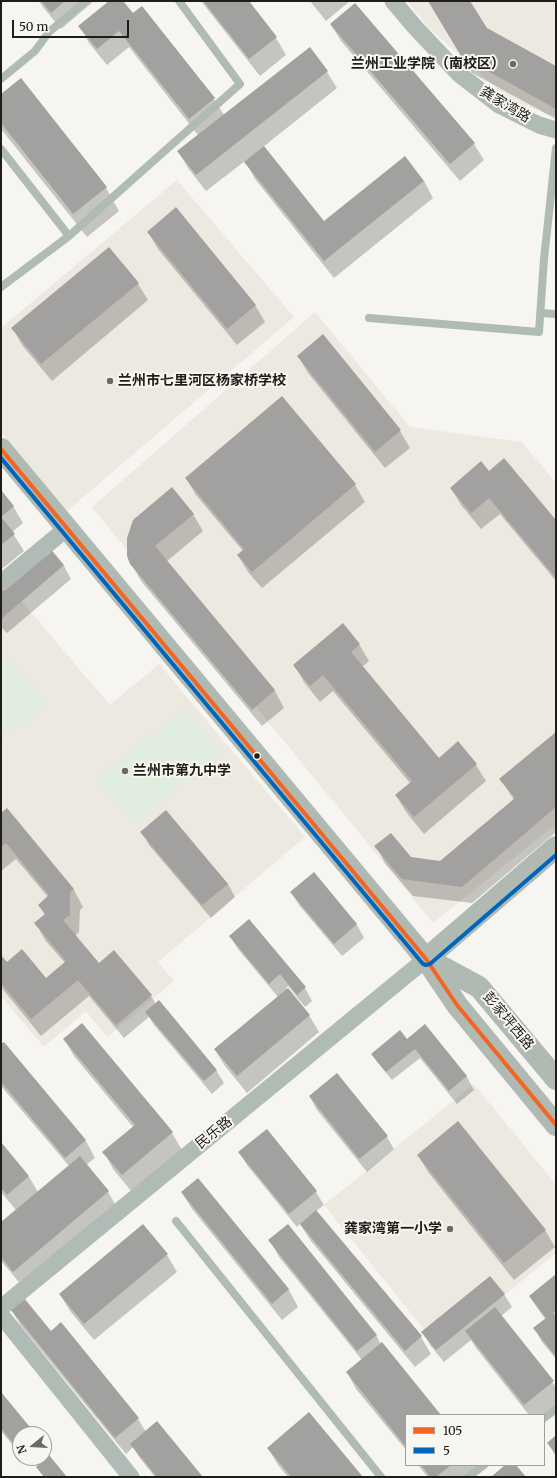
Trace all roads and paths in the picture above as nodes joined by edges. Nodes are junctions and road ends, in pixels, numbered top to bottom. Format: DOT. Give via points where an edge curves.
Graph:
graph roads {
  1 [pos="86,1"];
  2 [pos="179,1"];
  3 [pos="393,1"];
  4 [pos="1,79"];
  5 [pos="556,130"];
  6 [pos="556,148"];
  7 [pos="1,149"];
  8 [pos="69,236"];
  9 [pos="1,287"];
  10 [pos="541,313"];
  11 [pos="556,314"];
  12 [pos="369,318"];
  13 [pos="1,449"];
  14 [pos="67,528"];
  15 [pos="1,583"];
  16 [pos="556,847"];
  17 [pos="426,959"];
  18 [pos="556,1079"];
  19 [pos="556,1125"];
  20 [pos="176,1221"];
  21 [pos="1,1308"];
  22 [pos="1,1315"];
  23 [pos="556,1409"];
  24 [pos="545,1417"];
  25 [pos="483,1466"];
  26 [pos="132,1477"];
  27 [pos="381,1477"];
  28 [pos="468,1477"];
  1 -- 4 [label="lane" via="49,32 35,51"];
  2 -- 8 [label="lane" via="240,84"];
  3 -- 5 [label="street, 龚家湾路" via="459,74 499,105 539,125"];
  6 -- 10 [label="lane"];
  7 -- 8 [label="lane"];
  8 -- 9 [label="lane"];
  10 -- 11 [label="lane"];
  10 -- 12 [label="lane" via="539,332"];
  13 -- 14 [label="main road"];
  14 -- 15 [label="street"];
  14 -- 17 [label="main road"];
  16 -- 17 [label="main road"];
  17 -- 18 [label="main road, 彭家坪西路" via="479,987"];
  17 -- 19 [label="main road, 彭家坪西路" via="457,1005"];
  17 -- 21 [label="street, 民乐路"];
  20 -- 27 [label="lane"];
  22 -- 26 [label="street"];
  23 -- 24 [label="lane"];
  25 -- 28 [label="lane"];
}
